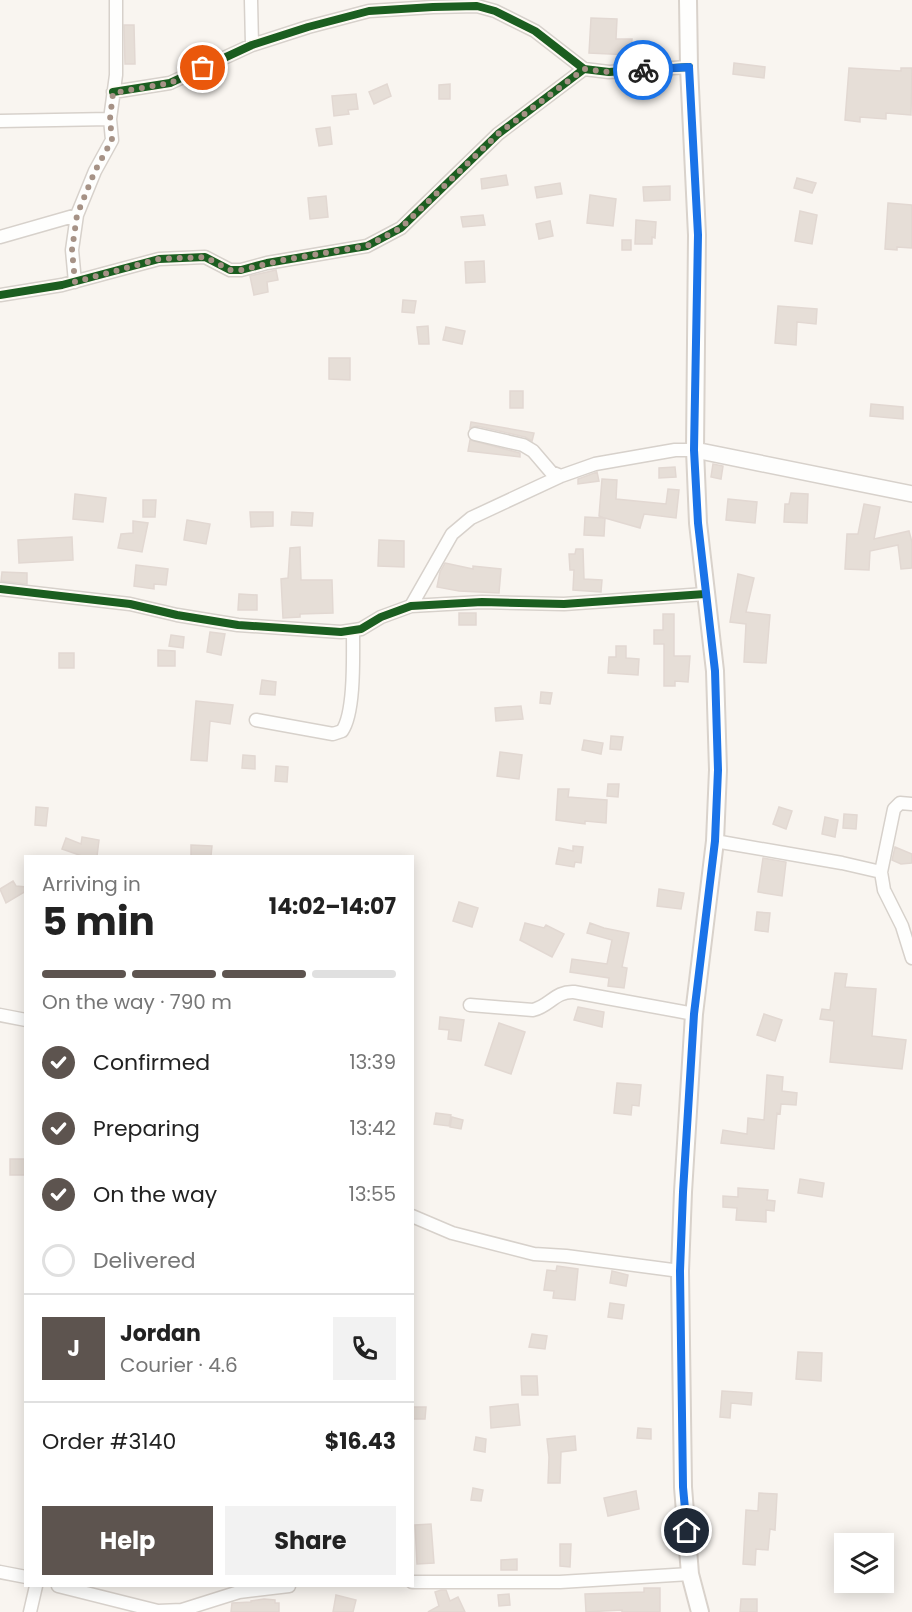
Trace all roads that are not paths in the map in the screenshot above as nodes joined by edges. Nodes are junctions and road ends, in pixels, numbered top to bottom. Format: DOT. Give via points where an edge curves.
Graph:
graph roads {
  1 [pos="116,0"];
  2 [pos="251,0"];
  3 [pos="688,0"];
  4 [pos="252,45"];
  5 [pos="689,67"];
  6 [pos="584,69"];
  7 [pos="113,93"];
  8 [pos="110,119"];
  9 [pos="0,121"];
  10 [pos="77,215"];
  11 [pos="0,237"];
  12 [pos="75,282"];
  13 [pos="0,296"];
  14 [pos="475,434"];
  15 [pos="694,450"];
  16 [pos="561,476"];
  17 [pos="912,494"];
  18 [pos="0,589"];
  19 [pos="705,594"];
  20 [pos="411,606"];
  21 [pos="353,632"];
  22 [pos="256,720"];
  23 [pos="912,804"];
  24 [pos="715,841"];
  25 [pos="881,872"];
  26 [pos="912,958"];
  27 [pos="470,1005"];
  28 [pos="694,1014"];
  29 [pos="0,1015"];
  30 [pos="24,1020"];
  31 [pos="414,1217"];
  32 [pos="680,1271"];
  33 [pos="0,1572"];
  34 [pos="690,1574"];
  35 [pos="24,1578"];
  36 [pos="414,1581"];
  37 [pos="36,1587"];
  38 [pos="61,1587"];
  39 [pos="281,1587"];
  40 [pos="30,1612"];
  41 [pos="700,1612"];
  1 -- 7 [label="street"];
  2 -- 4 [label="street"];
  3 -- 5 [label="main road"];
  4 -- 6 [label="street" via="369,11 477,6 511,17 535,31"];
  4 -- 7 [label="street" via="170,83"];
  5 -- 6 [label="street" via="609,72"];
  5 -- 15 [label="main road" via="698,235"];
  6 -- 12 [label="street" via="498,134 401,228 367,246 241,270 230,270 205,257 159,259"];
  7 -- 8 [label="street"];
  8 -- 9 [label="street"];
  8 -- 10 [label="street" via="112,140"];
  10 -- 11 [label="street"];
  10 -- 12 [label="street" via="72,250"];
  12 -- 13 [label="street"];
  14 -- 16 [label="street" via="523,445 551,472"];
  15 -- 16 [label="street" via="595,464"];
  15 -- 17 [label="street"];
  15 -- 19 [label="main road"];
  16 -- 20 [label="street" via="471,518 452,534"];
  18 -- 21 [label="street" via="130,604 238,625"];
  19 -- 20 [label="street" via="564,604 482,602"];
  19 -- 24 [label="main road" via="715,671"];
  20 -- 21 [label="street"];
  21 -- 22 [label="street" via="352,686 348,721 342,731 333,734"];
  23 -- 25 [label="street" via="900,803 894,809"];
  24 -- 25 [label="street"];
  24 -- 28 [label="main road"];
  25 -- 26 [label="street" via="884,890"];
  27 -- 28 [label="street" via="533,1010 560,993 574,992"];
  28 -- 32 [label="main road"];
  29 -- 30 [label="street"];
  31 -- 32 [label="street" via="452,1233 534,1254"];
  32 -- 34 [label="main road" via="683,1487"];
  33 -- 35 [label="street"];
  34 -- 36 [label="street" via="560,1582"];
  34 -- 41 [label="main road"];
  37 -- 40 [label="street"];
  38 -- 39 [label="street" via="158,1611 182,1610 239,1592"];
}
